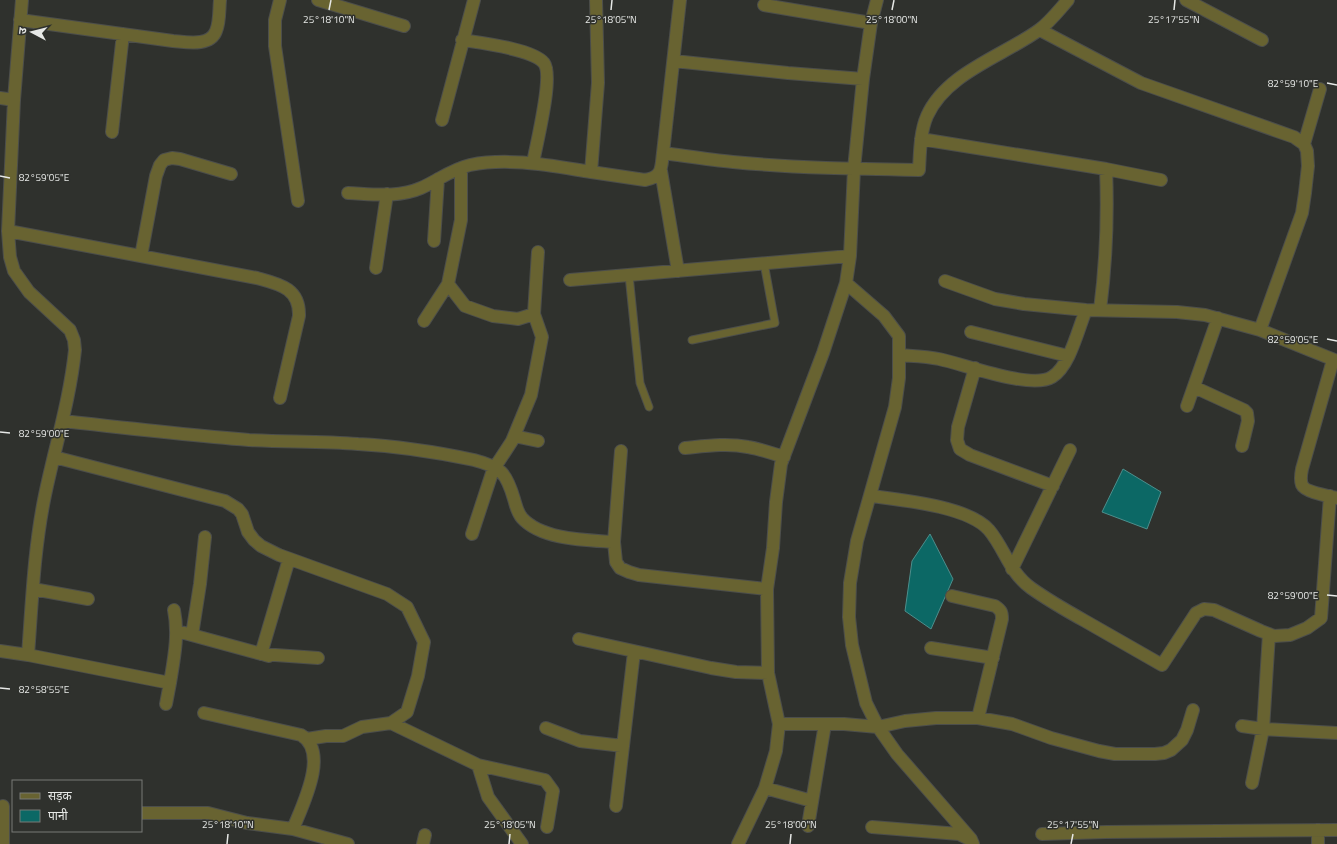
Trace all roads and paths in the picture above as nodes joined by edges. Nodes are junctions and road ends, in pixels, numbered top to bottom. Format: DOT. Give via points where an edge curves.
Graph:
graph roads {
  1 [pos="22,0"];
  2 [pos="220,0"];
  3 [pos="280,0"];
  4 [pos="318,0"];
  5 [pos="474,0"];
  6 [pos="596,0"];
  7 [pos="680,0"];
  8 [pos="877,0"];
  9 [pos="1068,0"];
  10 [pos="1186,0"];
  11 [pos="764,5"];
  12 [pos="20,20"];
  13 [pos="871,23"];
  14 [pos="404,26"];
  15 [pos="1040,30"];
  16 [pos="123,34"];
  17 [pos="462,40"];
  18 [pos="1262,40"];
  19 [pos="674,61"];
  20 [pos="863,79"];
  21 [pos="1320,89"];
  22 [pos="0,98"];
  23 [pos="14,100"];
  24 [pos="442,120"];
  25 [pos="112,132"];
  26 [pos="921,139"];
  27 [pos="1304,144"];
  28 [pos="663,153"];
  29 [pos="532,163"];
  30 [pos="461,168"];
  31 [pos="854,169"];
  32 [pos="1106,169"];
  33 [pos="661,171"];
  34 [pos="591,172"];
  35 [pos="231,174"];
  36 [pos="438,179"];
  37 [pos="1162,180"];
  38 [pos="348,193"];
  39 [pos="387,194"];
  40 [pos="298,201"];
  41 [pos="8,231"];
  42 [pos="434,241"];
  43 [pos="538,252"];
  44 [pos="141,256"];
  45 [pos="850,256"];
  46 [pos="764,263"];
  47 [pos="376,268"];
  48 [pos="678,270"];
  49 [pos="629,275"];
  50 [pos="570,280"];
  51 [pos="945,281"];
  52 [pos="846,283"];
  53 [pos="448,284"];
  54 [pos="1086,310"];
  55 [pos="1100,310"];
  56 [pos="534,314"];
  57 [pos="1218,318"];
  58 [pos="424,321"];
  59 [pos="1260,330"];
  60 [pos="971,332"];
  61 [pos="692,340"];
  62 [pos="899,355"];
  63 [pos="1068,356"];
  64 [pos="1335,360"];
  65 [pos="975,368"];
  66 [pos="1194,388"];
  67 [pos="280,398"];
  68 [pos="1187,406"];
  69 [pos="649,407"];
  70 [pos="63,421"];
  71 [pos="514,436"];
  72 [pos="538,441"];
  73 [pos="1242,446"];
  74 [pos="685,448"];
  75 [pos="1070,450"];
  76 [pos="620,451"];
  77 [pos="784,456"];
  78 [pos="54,457"];
  79 [pos="495,466"];
  80 [pos="1053,486"];
  81 [pos="871,496"];
  82 [pos="1333,497"];
  83 [pos="472,534"];
  84 [pos="205,537"];
  85 [pos="614,542"];
  86 [pos="289,559"];
  87 [pos="1012,569"];
  88 [pos="33,589"];
  89 [pos="767,589"];
  90 [pos="952,596"];
  91 [pos="88,599"];
  92 [pos="174,610"];
  93 [pos="177,631"];
  94 [pos="1269,634"];
  95 [pos="192,635"];
  96 [pos="579,639"];
  97 [pos="931,648"];
  98 [pos="0,651"];
  99 [pos="634,652"];
  100 [pos="261,654"];
  101 [pos="28,655"];
  102 [pos="318,658"];
  103 [pos="993,658"];
  104 [pos="295,663"];
  105 [pos="768,673"];
  106 [pos="170,683"];
  107 [pos="166,704"];
  108 [pos="1193,710"];
  109 [pos="204,713"];
  110 [pos="978,718"];
  111 [pos="391,723"];
  112 [pos="779,724"];
  113 [pos="825,724"];
  114 [pos="1242,726"];
  115 [pos="878,727"];
  116 [pos="546,728"];
  117 [pos="1264,729"];
  118 [pos="1337,734"];
  119 [pos="307,739"];
  120 [pos="623,746"];
  121 [pos="478,765"];
  122 [pos="1252,783"];
  123 [pos="765,788"];
  124 [pos="812,801"];
  125 [pos="5,806"];
  126 [pos="616,806"];
  127 [pos="142,813"];
  128 [pos="808,826"];
  129 [pos="547,827"];
  130 [pos="872,827"];
  131 [pos="292,829"];
  132 [pos="1318,830"];
  133 [pos="1337,830"];
  134 [pos="1042,834"];
  135 [pos="972,842"];
  136 [pos="3,844"];
  137 [pos="348,844"];
  138 [pos="522,844"];
  139 [pos="738,844"];
  140 [pos="1318,844"];
  1 -- 12 [label="street"];
  2 -- 16 [label="street" via="217,30 205,41 187,42"];
  3 -- 40 [label="street" via="275,20 275,46"];
  4 -- 14 [label="street"];
  5 -- 17 [label="street"];
  6 -- 34 [label="street" via="598,83"];
  7 -- 19 [label="street"];
  8 -- 13 [label="street"];
  9 -- 15 [label="street"];
  10 -- 18 [label="street"];
  11 -- 13 [label="street"];
  12 -- 16 [label="street"];
  12 -- 23 [label="street"];
  13 -- 20 [label="street"];
  15 -- 26 [label="street" via="957,80 938,97 926,117"];
  15 -- 27 [label="street" via="1141,83 1294,137"];
  16 -- 25 [label="street"];
  17 -- 24 [label="street"];
  17 -- 29 [label="street" via="521,51 536,56 544,63 547,85"];
  19 -- 20 [label="street" via="788,74"];
  19 -- 28 [label="street"];
  20 -- 31 [label="street"];
  21 -- 27 [label="street"];
  22 -- 23 [label="street"];
  23 -- 41 [label="street"];
  26 -- 31 [label="street" via="919,170"];
  26 -- 32 [label="street"];
  27 -- 59 [label="street" via="1308,151 1308,166 1302,213"];
  28 -- 31 [label="street" via="732,162"];
  28 -- 33 [label="street"];
  29 -- 30 [label="street" via="499,162"];
  29 -- 34 [label="street"];
  30 -- 36 [label="street"];
  30 -- 53 [label="street" via="460,220"];
  31 -- 45 [label="street"];
  32 -- 37 [label="street"];
  32 -- 55 [label="street" via="1106,246"];
  33 -- 34 [label="street" via="657,176 645,180"];
  33 -- 48 [label="street"];
  35 -- 44 [label="street" via="180,159 164,160 156,176"];
  36 -- 39 [label="street" via="408,193"];
  36 -- 42 [label="street"];
  38 -- 39 [label="street"];
  39 -- 47 [label="street"];
  41 -- 44 [label="street"];
  41 -- 70 [label="street" via="14,271 29,292 70,330 74,340 74,363"];
  43 -- 56 [label="street"];
  44 -- 67 [label="street" via="257,278 292,292 299,306 298,316"];
  45 -- 46 [label="street"];
  45 -- 52 [label="street"];
  46 -- 48 [label="street"];
  46 -- 61 [label="lane" via="774,323"];
  48 -- 49 [label="street"];
  49 -- 50 [label="street"];
  49 -- 69 [label="lane" via="640,383"];
  51 -- 54 [label="street" via="995,299"];
  52 -- 62 [label="street" via="884,316 899,336"];
  52 -- 77 [label="street"];
  53 -- 56 [label="street" via="466,306 493,316 518,319"];
  53 -- 58 [label="street"];
  54 -- 55 [label="street"];
  54 -- 63 [label="street"];
  55 -- 57 [label="street" via="1177,312"];
  56 -- 71 [label="street" via="542,337 531,395"];
  57 -- 59 [label="street"];
  57 -- 66 [label="street"];
  59 -- 64 [label="street"];
  60 -- 63 [label="street"];
  62 -- 65 [label="street" via="937,358"];
  62 -- 81 [label="street" via="895,407"];
  63 -- 65 [label="street" via="1057,373 1043,380 1011,378"];
  64 -- 82 [label="street" via="1301,478 1303,488"];
  65 -- 80 [label="street" via="958,427 957,440 960,449"];
  66 -- 68 [label="street"];
  66 -- 73 [label="street" via="1247,413 1248,421"];
  70 -- 78 [label="street"];
  70 -- 79 [label="street" via="250,440 388,446 474,460"];
  71 -- 72 [label="street"];
  71 -- 79 [label="street"];
  74 -- 77 [label="street" via="736,445"];
  75 -- 80 [label="street"];
  76 -- 85 [label="street"];
  77 -- 89 [label="street" via="776,502"];
  78 -- 86 [label="street" via="224,501 233,505 242,514 248,532 254,540 266,549"];
  78 -- 88 [label="street" via="38,539"];
  79 -- 83 [label="street"];
  79 -- 85 [label="street" via="505,476 517,512 532,525 564,537"];
  80 -- 87 [label="street"];
  81 -- 87 [label="street" via="929,504 973,519 988,528"];
  81 -- 115 [label="street" via="857,541 850,583 849,617 852,645 866,703"];
  82 -- 94 [label="street" via="1321,618 1307,628 1290,635"];
  84 -- 95 [label="street"];
  85 -- 89 [label="street" via="616,562 620,568 629,572"];
  86 -- 100 [label="street"];
  86 -- 111 [label="street" via="387,594 407,607 424,642 408,712"];
  87 -- 94 [label="street" via="1030,587 1055,604 1162,665 1196,613 1204,609 1214,610"];
  88 -- 91 [label="street"];
  88 -- 101 [label="street"];
  89 -- 105 [label="street"];
  90 -- 103 [label="street" via="1000,609 1002,619"];
  92 -- 93 [label="street"];
  93 -- 95 [label="street"];
  93 -- 106 [label="street"];
  94 -- 117 [label="street"];
  95 -- 100 [label="street"];
  96 -- 99 [label="street"];
  97 -- 103 [label="street"];
  98 -- 101 [label="street"];
  99 -- 105 [label="street" via="736,672"];
  99 -- 120 [label="street"];
  100 -- 102 [label="street"];
  100 -- 104 [label="street"];
  101 -- 106 [label="street"];
  103 -- 110 [label="street"];
  105 -- 112 [label="street"];
  106 -- 107 [label="street"];
  108 -- 110 [label="street" via="1182,740 1171,750 1155,754 1115,754 1012,724"];
  109 -- 119 [label="street" via="301,735"];
  110 -- 115 [label="street" via="936,718"];
  111 -- 119 [label="street" via="362,727 342,736"];
  111 -- 121 [label="street"];
  112 -- 113 [label="street"];
  112 -- 123 [label="street" via="776,751"];
  113 -- 115 [label="street"];
  113 -- 124 [label="street"];
  114 -- 117 [label="street"];
  115 -- 135 [label="street" via="897,754"];
  116 -- 120 [label="street" via="580,741"];
  117 -- 118 [label="street"];
  117 -- 122 [label="street"];
  119 -- 131 [label="street" via="312,744 313,752 311,781"];
  120 -- 126 [label="street"];
  121 -- 129 [label="street" via="544,780 553,791"];
  121 -- 138 [label="street" via="488,797"];
  123 -- 124 [label="street"];
  123 -- 139 [label="street"];
  124 -- 128 [label="street"];
  125 -- 136 [label="street"];
  127 -- 131 [label="street" via="208,813 247,823"];
  130 -- 135 [label="street" via="959,834"];
  131 -- 137 [label="street"];
  132 -- 133 [label="street"];
  132 -- 134 [label="street"];
  132 -- 140 [label="street"];
}
